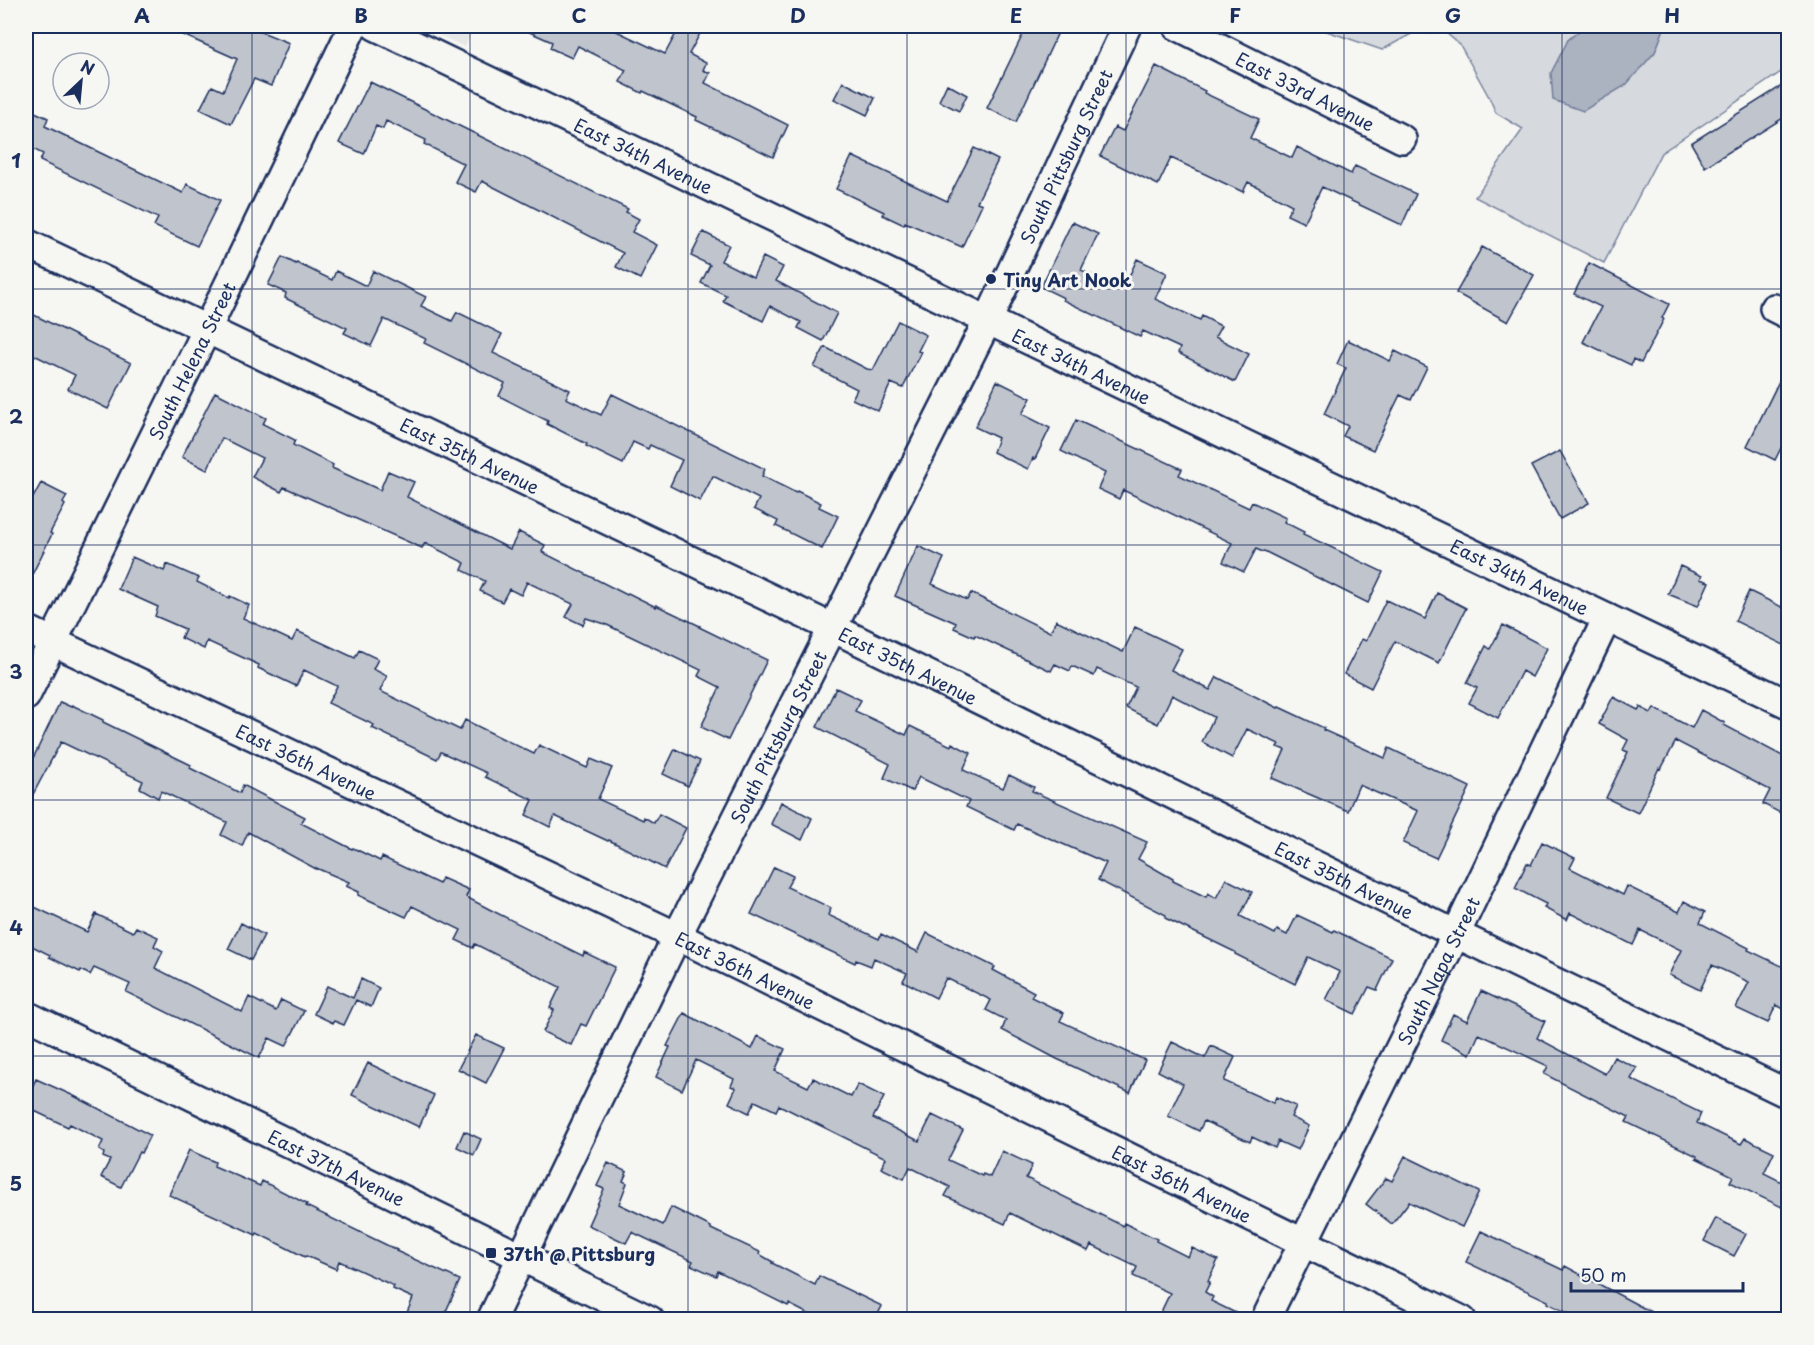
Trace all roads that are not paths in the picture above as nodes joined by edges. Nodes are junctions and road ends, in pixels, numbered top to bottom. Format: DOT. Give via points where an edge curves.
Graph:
graph roads {
  1 [pos="353,26"];
  2 [pos="375,26"];
  3 [pos="1127,26"];
  4 [pos="1177,26"];
  5 [pos="1402,139"];
  6 [pos="26,243"];
  7 [pos="988,320"];
  8 [pos="207,329"];
  9 [pos="1607,618"];
  10 [pos="26,628"];
  11 [pos="833,628"];
  12 [pos="53,642"];
  13 [pos="26,696"];
  14 [pos="1788,704"];
  15 [pos="1455,934"];
  16 [pos="677,936"];
  17 [pos="26,1015"];
  18 [pos="1788,1094"];
  19 [pos="1303,1242"];
  20 [pos="521,1257"];
  21 [pos="491,1320"];
  22 [pos="650,1320"];
  23 [pos="1265,1320"];
  24 [pos="1462,1320"];
  1 -- 8 [label="street, South Helena Street"];
  2 -- 7 [label="street, East 34th Avenue"];
  3 -- 7 [label="street, South Pittsburg Street"];
  4 -- 5 [label="street, East 33rd Avenue"];
  6 -- 8 [label="street, East 35th Avenue"];
  7 -- 9 [label="street, East 34th Avenue"];
  7 -- 11 [label="street, South Pittsburg Street"];
  8 -- 11 [label="street, East 35th Avenue"];
  8 -- 12 [label="street, South Helena Street"];
  9 -- 14 [label="street, East 34th Avenue"];
  9 -- 15 [label="street, South Napa Street"];
  10 -- 12 [label="street, East 36th Avenue"];
  11 -- 15 [label="street, East 35th Avenue"];
  11 -- 16 [label="street, South Pittsburg Street"];
  12 -- 13 [label="street, South Helena Street"];
  12 -- 16 [label="street, East 36th Avenue"];
  15 -- 18 [label="street, East 35th Avenue"];
  15 -- 19 [label="street, South Napa Street"];
  16 -- 19 [label="street, East 36th Avenue"];
  16 -- 20 [label="street, South Pittsburg Street"];
  17 -- 20 [label="street, East 37th Avenue"];
  19 -- 23 [label="street, South Napa Street"];
  19 -- 24 [label="street, East 36th Avenue"];
  20 -- 21 [label="street, South Pittsburg Street"];
  20 -- 22 [label="street, East 37th Avenue"];
}
